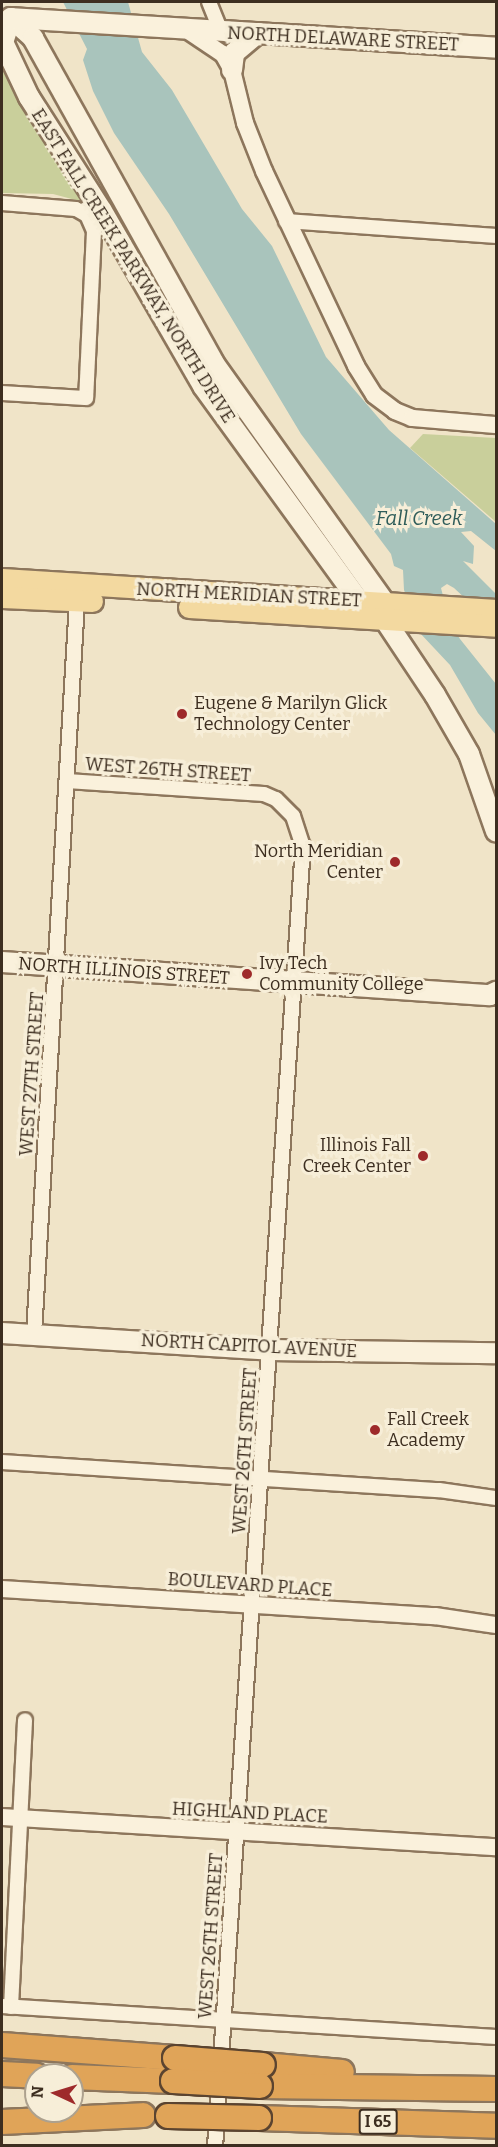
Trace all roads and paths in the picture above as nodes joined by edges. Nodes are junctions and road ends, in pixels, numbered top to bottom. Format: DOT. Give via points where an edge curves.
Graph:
graph roads {
  1 [pos="209,2"];
  2 [pos="6,12"];
  3 [pos="186,31"];
  4 [pos="221,32"];
  5 [pos="258,33"];
  6 [pos="496,48"];
  7 [pos="232,70"];
  8 [pos="2,203"];
  9 [pos="286,221"];
  10 [pos="496,236"];
  11 [pos="2,393"];
  12 [pos="496,425"];
  13 [pos="2,579"];
  14 [pos="2,597"];
  15 [pos="358,599"];
  16 [pos="77,601"];
  17 [pos="390,608"];
  18 [pos="496,610"];
  19 [pos="496,626"];
  20 [pos="67,781"];
  21 [pos="496,831"];
  22 [pos="2,962"];
  23 [pos="57,966"];
  24 [pos="295,982"];
  25 [pos="496,992"];
  26 [pos="2,1333"];
  27 [pos="34,1334"];
  28 [pos="270,1350"];
  29 [pos="496,1353"];
  30 [pos="2,1462"];
  31 [pos="261,1478"];
  32 [pos="496,1498"];
  33 [pos="2,1589"];
  34 [pos="252,1604"];
  35 [pos="496,1624"];
  36 [pos="25,1720"];
  37 [pos="2,1817"];
  38 [pos="22,1818"];
  39 [pos="236,1832"];
  40 [pos="496,1847"];
  41 [pos="6,2006"];
  42 [pos="224,2019"];
  43 [pos="496,2037"];
  44 [pos="2,2045"];
  45 [pos="174,2069"];
  46 [pos="2,2074"];
  47 [pos="24,2075"];
  48 [pos="84,2076"];
  49 [pos="496,2087"];
  50 [pos="2,2108"];
  51 [pos="24,2109"];
  52 [pos="84,2112"];
  53 [pos="143,2115"];
  54 [pos="2,2122"];
  55 [pos="496,2126"];
  56 [pos="215,2145"];
  1 -- 4 [label="street"];
  2 -- 3 [label="main road, NORTH DELAWARE STREET" via="51,21"];
  2 -- 15 [label="main road, EAST FALL CREEK PARKWAY, NORTH DRIVE" via="3,42 29,97 102,211 203,386"];
  2 -- 17 [label="main road, EAST FALL CREEK PARKWAY, NORTH DRIVE" via="33,38 101,165 226,381"];
  3 -- 4 [label="main road, NORTH DELAWARE STREET"];
  3 -- 7 [label="street, NORTH DELAWARE STREET" via="223,54"];
  4 -- 5 [label="main road, NORTH DELAWARE STREET"];
  5 -- 6 [label="main road, NORTH DELAWARE STREET"];
  5 -- 7 [label="main road" via="237,48 231,57"];
  7 -- 9 [label="street" via="249,135"];
  8 -- 11 [label="street" via="76,209 89,219 94,231 86,398"];
  9 -- 10 [label="street"];
  9 -- 12 [label="street" via="374,395 395,411 420,420"];
  13 -- 15 [label="main road, NORTH MERIDIAN STREET" via="213,594"];
  14 -- 16 [label="main road, NORTH MERIDIAN STREET"];
  15 -- 17 [label="main road, NORTH MERIDIAN STREET"];
  16 -- 17 [label="main road, NORTH MERIDIAN STREET"];
  16 -- 20 [label="street, WEST 27TH STREET"];
  17 -- 18 [label="main road, NORTH MERIDIAN STREET"];
  17 -- 19 [label="main road, NORTH MERIDIAN STREET" via="413,621"];
  17 -- 21 [label="main road, EAST FALL CREEK PARKWAY, NORTH DRIVE" via="462,739"];
  20 -- 23 [label="street, WEST 27TH STREET"];
  20 -- 24 [label="street, WEST 26TH STREET" via="249,792 276,799 285,806 298,826 303,846"];
  22 -- 23 [label="main road, NORTH ILLINOIS STREET"];
  23 -- 24 [label="main road, NORTH ILLINOIS STREET"];
  23 -- 27 [label="street, WEST 27TH STREET"];
  24 -- 25 [label="main road, NORTH ILLINOIS STREET" via="490,995"];
  24 -- 28 [label="street, WEST 26TH STREET"];
  26 -- 27 [label="main road, NORTH CAPITOL AVENUE"];
  27 -- 28 [label="main road, NORTH CAPITOL AVENUE"];
  28 -- 29 [label="main road, NORTH CAPITOL AVENUE"];
  28 -- 31 [label="street, WEST 26TH STREET"];
  30 -- 31 [label="street"];
  31 -- 32 [label="street" via="439,1490"];
  31 -- 34 [label="street, WEST 26TH STREET"];
  33 -- 34 [label="street, BOULEVARD PLACE"];
  34 -- 35 [label="street, BOULEVARD PLACE"];
  34 -- 39 [label="street, WEST 26TH STREET"];
  36 -- 38 [label="street"];
  37 -- 38 [label="street, HIGHLAND PLACE"];
  38 -- 39 [label="street, HIGHLAND PLACE"];
  38 -- 41 [label="street"];
  39 -- 40 [label="street, HIGHLAND PLACE"];
  39 -- 42 [label="street, WEST 26TH STREET"];
  41 -- 42 [label="street"];
  42 -- 43 [label="street"];
  42 -- 56 [label="street, WEST 26TH STREET"];
  44 -- 45 [label="highway"];
  45 -- 48 [label="highway, I 65"];
  45 -- 49 [label="highway, I 65, bridge"];
  46 -- 47 [label="highway"];
  50 -- 51 [label="highway"];
  52 -- 53 [label="highway, I 65"];
  53 -- 54 [label="highway"];
  53 -- 55 [label="highway, I 65, bridge"];
}
